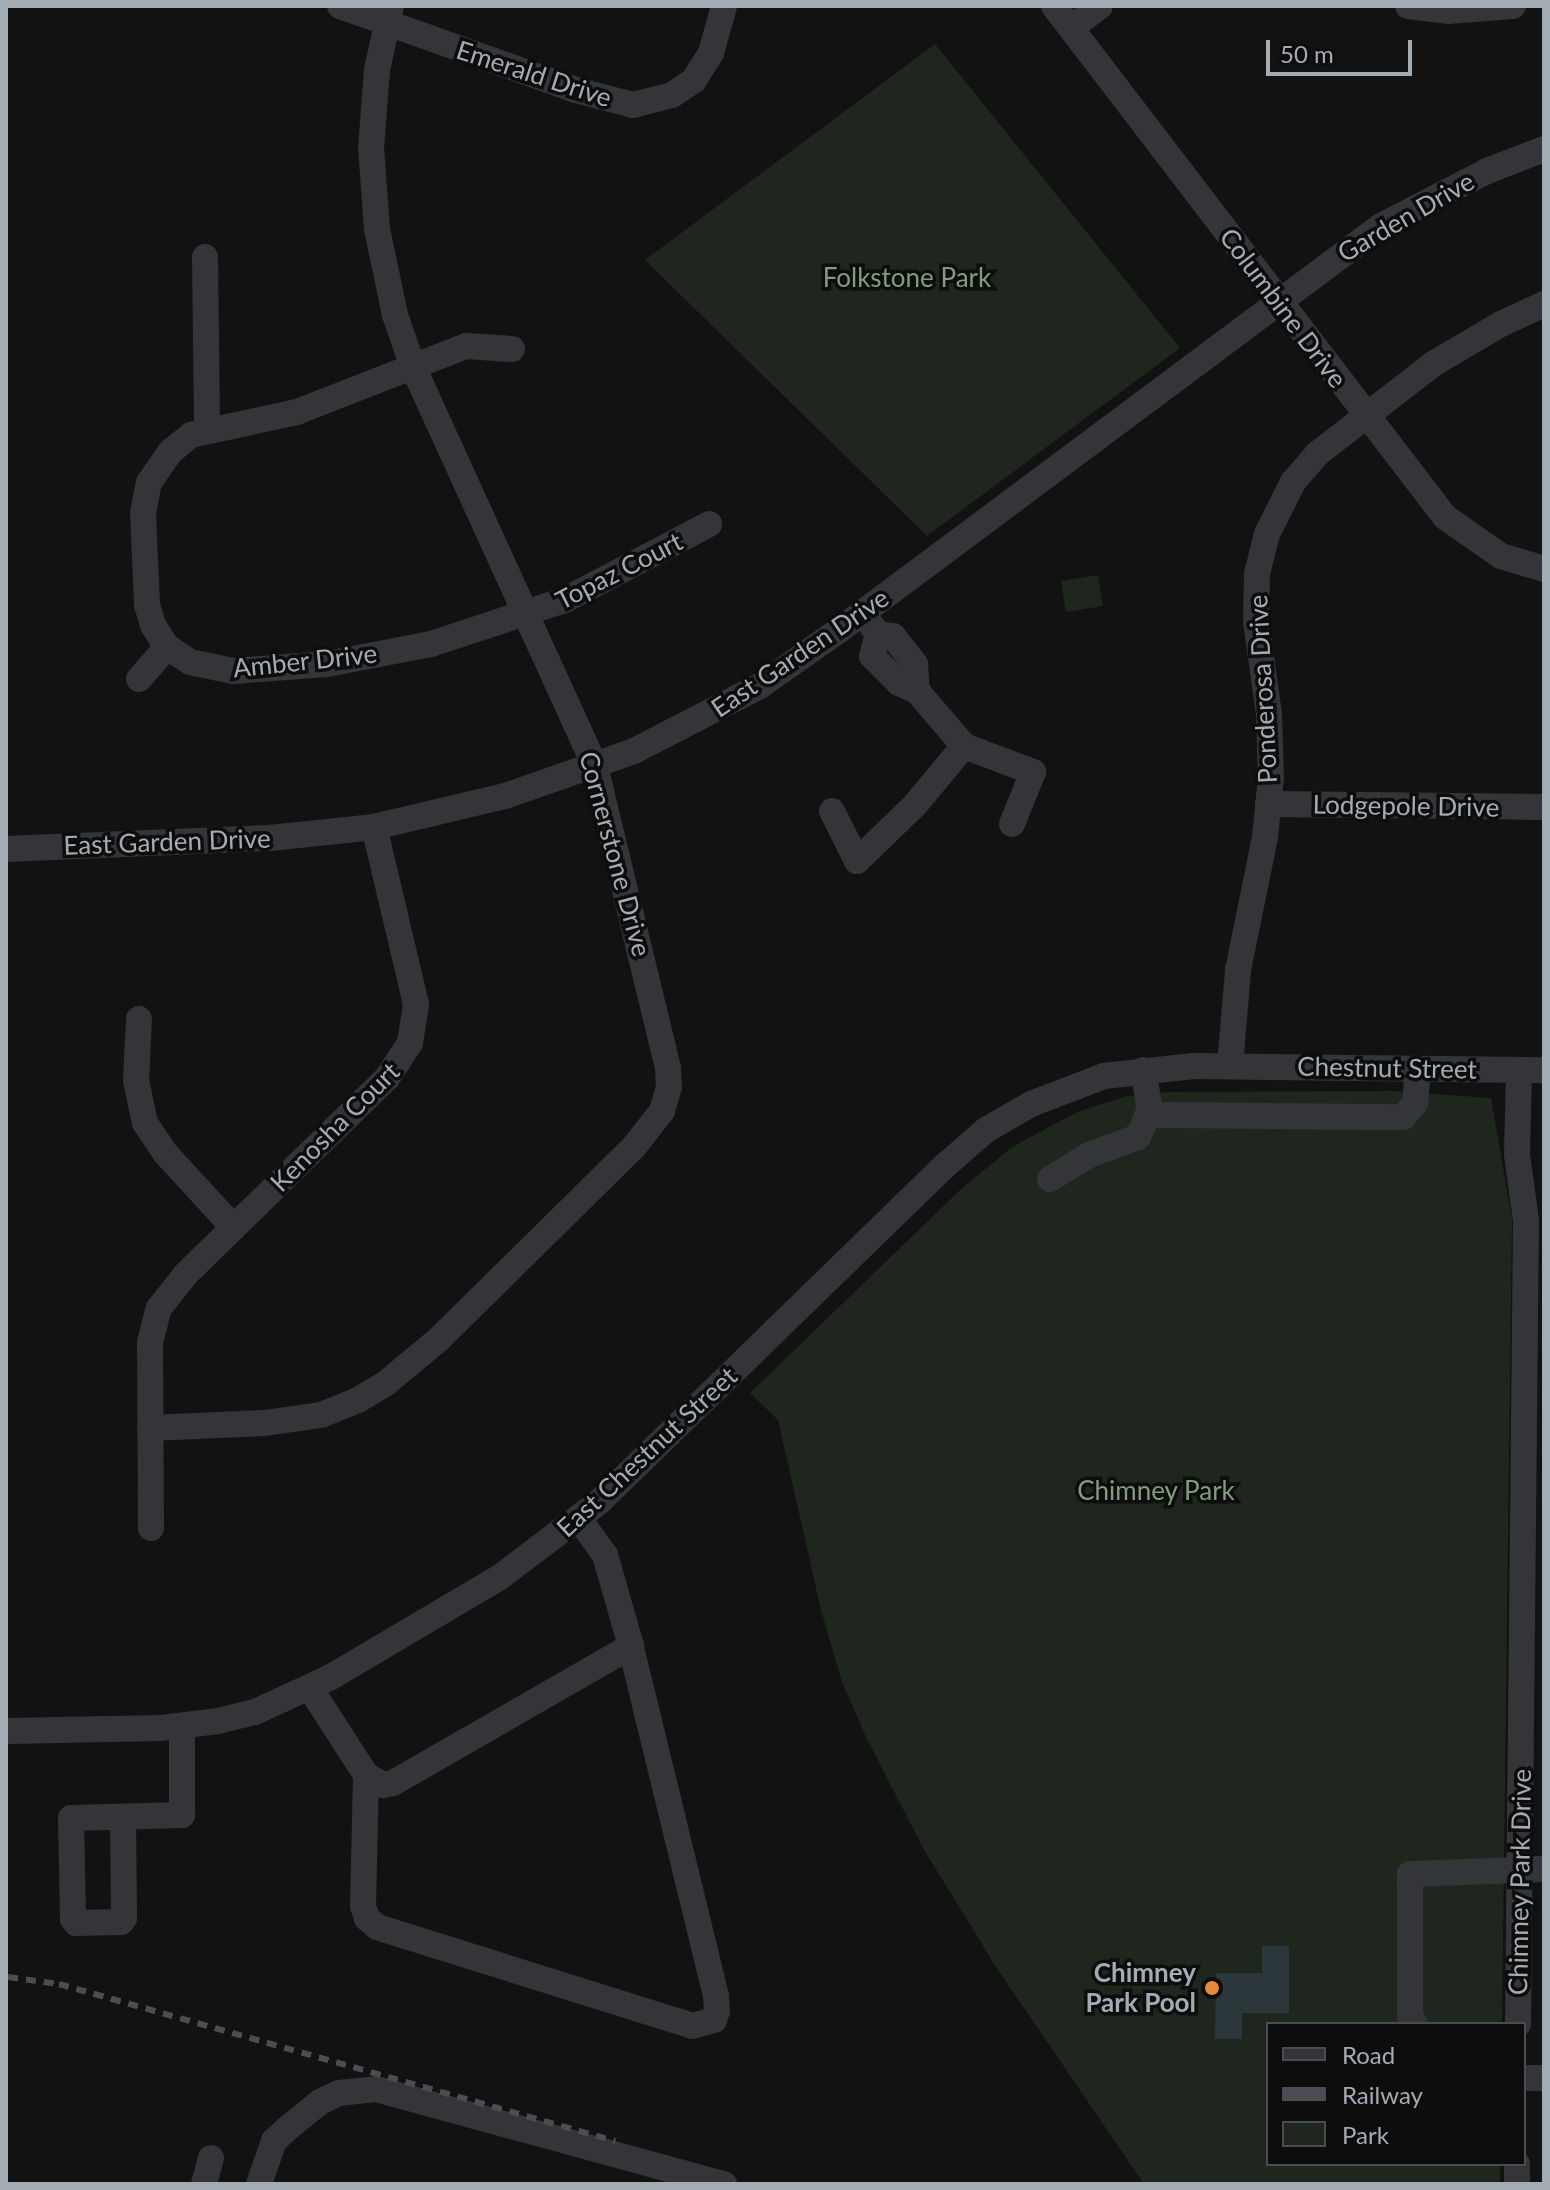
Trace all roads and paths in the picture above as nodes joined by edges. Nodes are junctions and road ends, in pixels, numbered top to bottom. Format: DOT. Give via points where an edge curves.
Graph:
graph roads {
  1 [pos="340,6"];
  2 [pos="724,6"];
  3 [pos="1054,6"];
  4 [pos="1100,6"];
  5 [pos="1408,6"];
  6 [pos="1513,6"];
  7 [pos="389,14"];
  8 [pos="1071,28"];
  9 [pos="1544,149"];
  10 [pos="205,257"];
  11 [pos="1277,302"];
  12 [pos="1544,304"];
  13 [pos="512,349"];
  14 [pos="413,367"];
  15 [pos="1365,417"];
  16 [pos="207,429"];
  17 [pos="709,524"];
  18 [pos="1544,569"];
  19 [pos="527,615"];
  20 [pos="870,624"];
  21 [pos="167,647"];
  22 [pos="139,679"];
  23 [pos="964,746"];
  24 [pos="595,766"];
  25 [pos="1268,804"];
  26 [pos="1544,807"];
  27 [pos="832,811"];
  28 [pos="1012,824"];
  29 [pos="374,827"];
  30 [pos="6,849"];
  31 [pos="139,1019"];
  32 [pos="1230,1066"];
  33 [pos="1418,1069"];
  34 [pos="1143,1070"];
  35 [pos="1531,1070"];
  36 [pos="1150,1109"];
  37 [pos="1050,1179"];
  38 [pos="234,1228"];
  39 [pos="1535,1276"];
  40 [pos="150,1428"];
  41 [pos="1534,1471"];
  42 [pos="579,1519"];
  43 [pos="151,1528"];
  44 [pos="631,1646"];
  45 [pos="1534,1664"];
  46 [pos="310,1688"];
  47 [pos="182,1726"];
  48 [pos="6,1731"];
  49 [pos="366,1775"];
  50 [pos="123,1817"];
  51 [pos="1531,1869"];
  52 [pos="1414,2022"];
  53 [pos="1518,2022"];
  54 [pos="211,2158"];
  55 [pos="204,2184"];
  56 [pos="259,2184"];
  57 [pos="724,2184"];
  1 -- 7 [label="street, Emerald Drive"];
  2 -- 7 [label="street, Emerald Drive" via="711,53 694,80 672,95 633,105 576,90"];
  3 -- 8 [label="street, Columbine Drive"];
  4 -- 8 [label="street"];
  5 -- 6 [label="street" via="1448,11"];
  7 -- 14 [label="street, Cornerstone Drive" via="374,99 373,190 385,274"];
  8 -- 11 [label="street, Columbine Drive"];
  9 -- 11 [label="street, Garden Drive" via="1407,211"];
  10 -- 16 [label="street"];
  11 -- 15 [label="street, Columbine Drive"];
  11 -- 20 [label="street, East Garden Drive"];
  12 -- 15 [label="street, Ponderosa Drive" via="1457,349"];
  13 -- 14 [label="street" via="466,346"];
  14 -- 16 [label="street" via="297,412"];
  14 -- 19 [label="street, Cornerstone Drive"];
  15 -- 18 [label="street, Columbine Drive" via="1445,517 1501,556"];
  15 -- 25 [label="street, Ponderosa Drive" via="1317,454 1293,482 1262,550 1256,622 1269,714"];
  16 -- 21 [label="street" via="171,451 146,492 145,593 153,625"];
  17 -- 19 [label="street, Topaz Court" via="598,585"];
  19 -- 21 [label="street, Amber Drive" via="417,647 260,670 215,669 190,662"];
  19 -- 24 [label="street, Cornerstone Drive"];
  20 -- 23 [label="street" via="872,656 899,683 917,691"];
  20 -- 24 [label="street, East Garden Drive" via="718,710"];
  21 -- 22 [label="street"];
  23 -- 27 [label="street" via="915,805 857,861"];
  23 -- 28 [label="street" via="1033,772"];
  24 -- 29 [label="street, East Garden Drive" via="505,796"];
  24 -- 40 [label="street, Cornerstone Drive" via="668,1068 669,1087 654,1124 439,1339 385,1384 339,1409 310,1417"];
  25 -- 26 [label="street, Lodgepole Drive"];
  25 -- 32 [label="street, Ponderosa Drive" via="1238,970"];
  29 -- 30 [label="street, East Garden Drive" via="284,837"];
  29 -- 38 [label="street, Kenosha Court" via="416,1004 410,1043 387,1078"];
  31 -- 38 [label="street" via="136,1080 145,1123 166,1154"];
  32 -- 33 [label="street, Chestnut Street"];
  32 -- 34 [label="street, East Chestnut Street"];
  33 -- 35 [label="street, Chestnut Street"];
  33 -- 36 [label="street" via="1415,1103 1403,1117 1159,1115"];
  34 -- 36 [label="street"];
  34 -- 42 [label="street, East Chestnut Street" via="1077,1085 986,1130"];
  35 -- 39 [label="street, Chimney Park Drive" via="1517,1154"];
  36 -- 37 [label="street" via="1138,1137 1089,1155"];
  38 -- 40 [label="street, Kenosha Court" via="159,1308 150,1343"];
  39 -- 41 [label="street, Chimney Park Drive"];
  40 -- 43 [label="street, Kenosha Court"];
  41 -- 45 [label="street, Chimney Park Drive"];
  42 -- 44 [label="street" via="605,1555"];
  42 -- 46 [label="street, East Chestnut Street" via="500,1577"];
  44 -- 49 [label="street" via="393,1783 373,1782"];
  44 -- 49 [label="street" via="716,1996 714,2020 692,2026 377,1927 363,1906"];
  45 -- 51 [label="street, Chimney Park Drive"];
  46 -- 47 [label="street, East Chestnut Street" via="255,1712"];
  46 -- 49 [label="street"];
  47 -- 48 [label="street, East Chestnut Street"];
  47 -- 50 [label="street" via="182,1815"];
  50 -- 50 [label="street" via="71,1818 75,1922 123,1920"];
  51 -- 52 [label="street" via="1410,1874"];
  51 -- 53 [label="street, Chimney Park Drive"];
  54 -- 55 [label="street"];
  56 -- 57 [label="street" via="274,2141 296,2121 339,2093 376,2089"];
}
